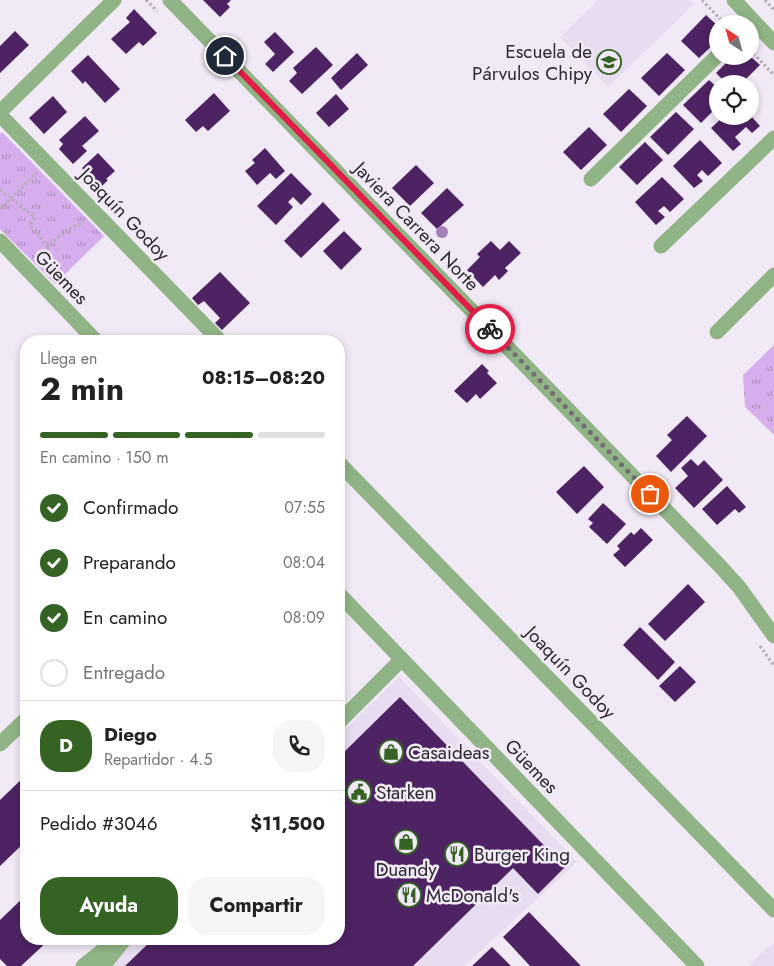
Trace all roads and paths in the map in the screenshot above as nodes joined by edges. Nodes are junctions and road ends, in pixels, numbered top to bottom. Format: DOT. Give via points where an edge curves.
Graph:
graph roads {
  1 [pos="114,0"];
  2 [pos="170,0"];
  3 [pos="702,0"];
  4 [pos="734,0"];
  5 [pos="765,0"];
  6 [pos="774,10"];
  7 [pos="716,15"];
  8 [pos="746,15"];
  9 [pos="759,29"];
  10 [pos="774,43"];
  11 [pos="759,59"];
  12 [pos="709,64"];
  13 [pos="774,75"];
  14 [pos="0,114"];
  15 [pos="774,138"];
  16 [pos="44,159"];
  17 [pos="591,179"];
  18 [pos="0,190"];
  19 [pos="11,199"];
  20 [pos="0,209"];
  21 [pos="97,215"];
  22 [pos="0,241"];
  23 [pos="660,246"];
  24 [pos="48,247"];
  25 [pos="774,275"];
  26 [pos="34,276"];
  27 [pos="717,332"];
  28 [pos="90,335"];
  29 [pos="214,335"];
  30 [pos="345,469"];
  31 [pos="345,600"];
  32 [pos="774,636"];
  33 [pos="402,659"];
  34 [pos="345,716"];
  35 [pos="20,725"];
  36 [pos="0,744"];
  37 [pos="774,910"];
  38 [pos="109,945"];
  39 [pos="120,945"];
  40 [pos="83,966"];
  41 [pos="103,966"];
  42 [pos="697,966"];
  1 -- 14 [label="street"];
  2 -- 32 [label="street, Javiera Carrera Norte" via="719,565"];
  3 -- 7 [label="path"];
  4 -- 8 [label="street"];
  5 -- 6 [label="path"];
  9 -- 10 [label="street"];
  11 -- 13 [label="path"];
  12 -- 17 [label="street"];
  14 -- 16 [label="street, Joaquín Godoy"];
  15 -- 23 [label="street"];
  16 -- 19 [label="path" via="35,176"];
  16 -- 21 [label="street, Joaquín Godoy"];
  18 -- 19 [label="path"];
  19 -- 20 [label="path"];
  19 -- 24 [label="path" via="35,217 30,225"];
  21 -- 24 [label="path" via="64,232"];
  21 -- 29 [label="street, Joaquín Godoy"];
  22 -- 26 [label="street, Güemes"];
  24 -- 26 [label="path"];
  25 -- 27 [label="street"];
  26 -- 28 [label="street, Güemes"];
  30 -- 37 [label="street, Joaquín Godoy"];
  31 -- 33 [label="street, Güemes"];
  33 -- 34 [label="street"];
  33 -- 42 [label="street, Güemes"];
  35 -- 36 [label="street"];
  38 -- 40 [label="street"];
  39 -- 41 [label="street"];
}
